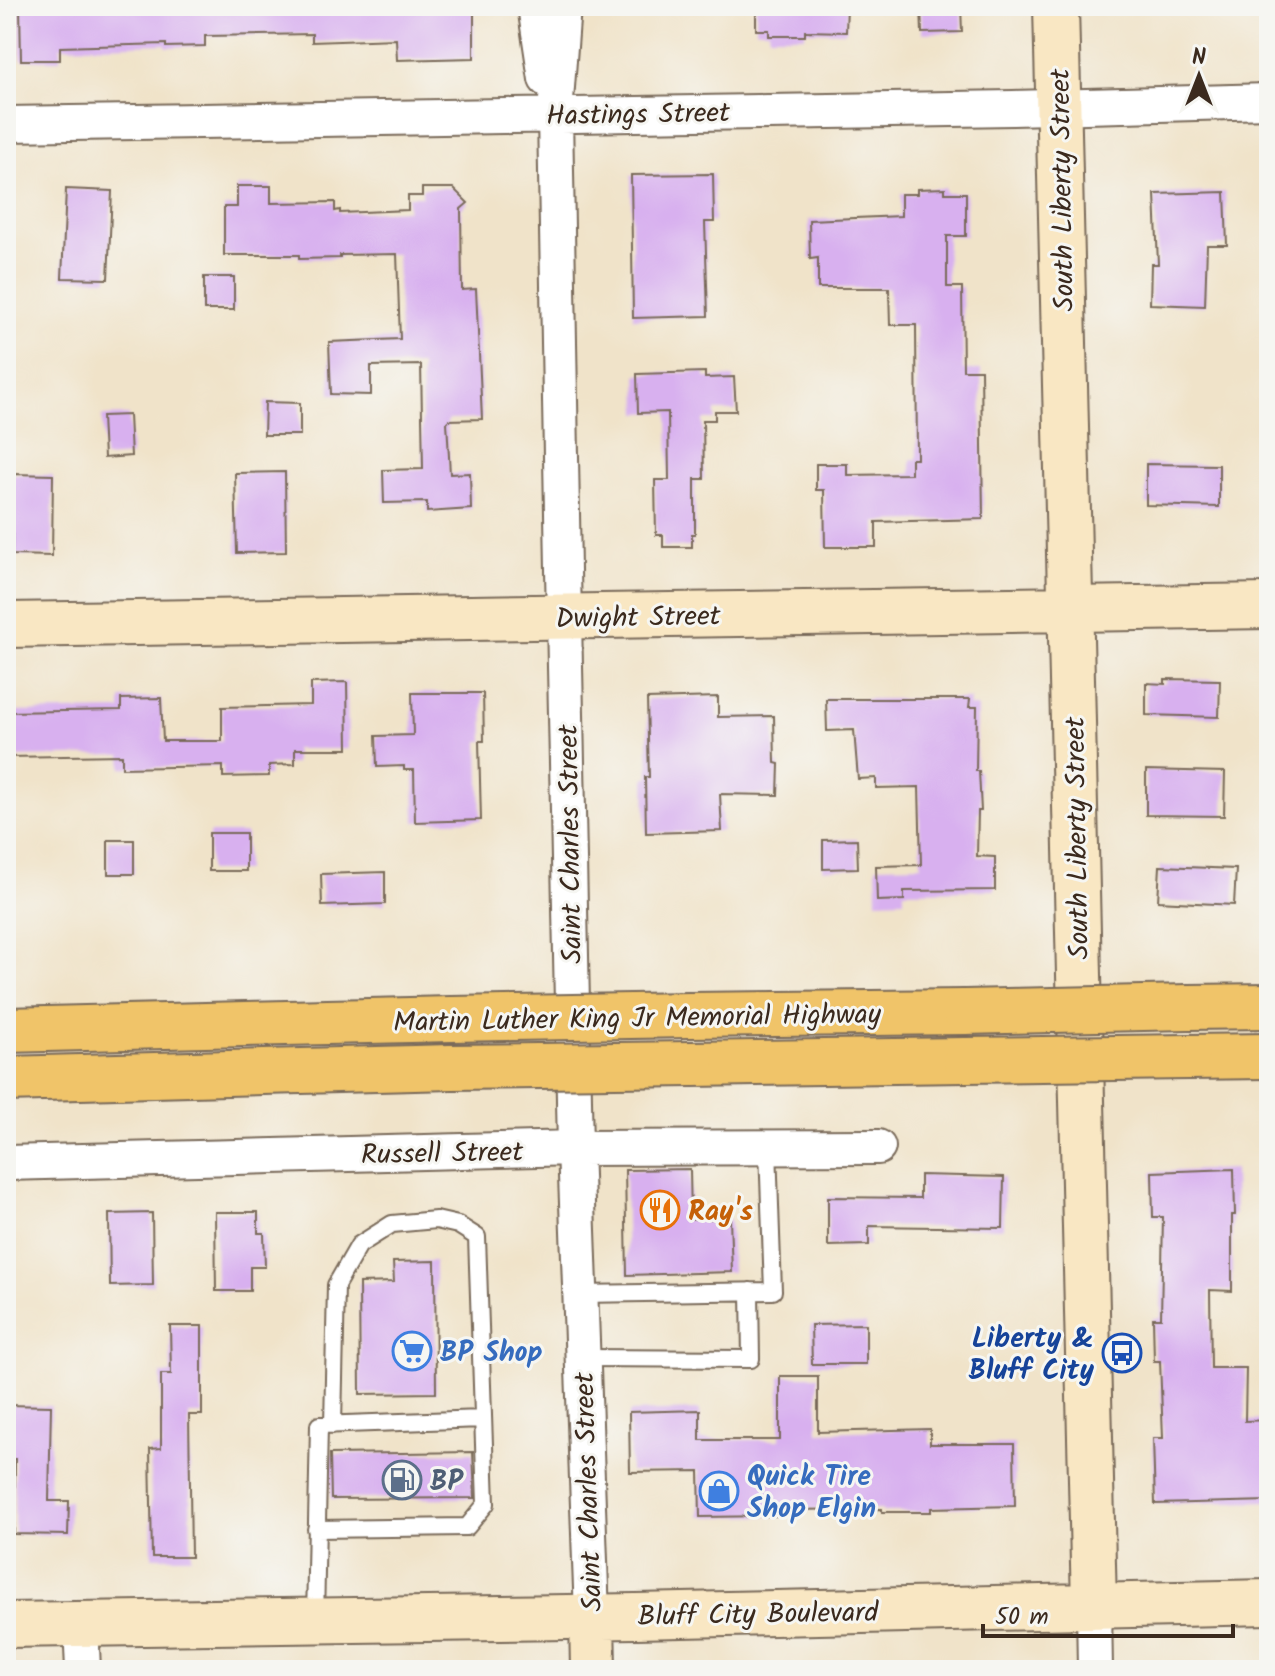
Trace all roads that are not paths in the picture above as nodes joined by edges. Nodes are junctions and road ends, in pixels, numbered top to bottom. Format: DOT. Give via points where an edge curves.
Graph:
graph roads {
  1 [pos="535,6"];
  2 [pos="563,6"];
  3 [pos="1056,6"];
  4 [pos="1269,101"];
  5 [pos="1059,106"];
  6 [pos="555,114"];
  7 [pos="6,124"];
  8 [pos="1269,606"];
  9 [pos="1070,609"];
  10 [pos="564,618"];
  11 [pos="6,625"];
  12 [pos="1269,1006"];
  13 [pos="6,1030"];
  14 [pos="1269,1056"];
  15 [pos="176,1076"];
  16 [pos="6,1079"];
  17 [pos="6,1108"];
  18 [pos="878,1147"];
  19 [pos="575,1148"];
  20 [pos="768,1148"];
  21 [pos="6,1163"];
  22 [pos="750,1291"];
  23 [pos="580,1294"];
  24 [pos="582,1358"];
  25 [pos="482,1419"];
  26 [pos="333,1425"];
  27 [pos="316,1529"];
  28 [pos="1269,1602"];
  29 [pos="1094,1606"];
  30 [pos="592,1616"];
  31 [pos="315,1620"];
  32 [pos="81,1623"];
  33 [pos="6,1625"];
  34 [pos="83,1670"];
  35 [pos="593,1670"];
  36 [pos="1095,1670"];
  1 -- 6 [label="street, Saint Charles Street"];
  2 -- 6 [label="street, Saint Charles Street"];
  3 -- 5 [label="main road, South Liberty Street"];
  4 -- 5 [label="street, Hastings Street"];
  5 -- 6 [label="street, Hastings Street"];
  5 -- 9 [label="main road, South Liberty Street"];
  6 -- 7 [label="street, Hastings Street"];
  6 -- 10 [label="street, Saint Charles Street"];
  8 -- 9 [label="main road, Dwight Street"];
  9 -- 10 [label="main road, Dwight Street"];
  9 -- 29 [label="main road, South Liberty Street"];
  10 -- 11 [label="main road, Dwight Street"];
  10 -- 19 [label="street, Saint Charles Street"];
  12 -- 13 [label="highway, Martin Luther King Jr Memorial Highway, bridge"];
  14 -- 15 [label="highway, Martin Luther King Jr Memorial Highway, bridge"];
  15 -- 16 [label="highway, Martin Luther King Jr Memorial Highway"];
  15 -- 17 [label="highway"];
  18 -- 20 [label="street, Russell Street"];
  19 -- 20 [label="street, Russell Street"];
  19 -- 21 [label="street, Russell Street"];
  19 -- 23 [label="street, Saint Charles Street"];
  20 -- 22 [label="lane" via="773,1291"];
  22 -- 23 [label="lane"];
  22 -- 24 [label="lane" via="751,1359"];
  23 -- 24 [label="street, Saint Charles Street"];
  24 -- 30 [label="street, Saint Charles Street"];
  25 -- 26 [label="lane"];
  25 -- 26 [label="lane" via="477,1237 436,1220 392,1224 359,1245 336,1285"];
  25 -- 27 [label="lane" via="486,1504 467,1527"];
  26 -- 27 [label="lane" via="319,1425"];
  27 -- 31 [label="lane"];
  28 -- 29 [label="main road, Bluff City Boulevard"];
  29 -- 30 [label="main road, Bluff City Boulevard"];
  29 -- 36 [label="street, South Liberty Street"];
  30 -- 31 [label="main road, Bluff City Boulevard"];
  30 -- 35 [label="main road, Saint Charles Street"];
  31 -- 32 [label="main road, Bluff City Boulevard"];
  32 -- 33 [label="main road, Bluff City Boulevard"];
  32 -- 34 [label="street"];
}
